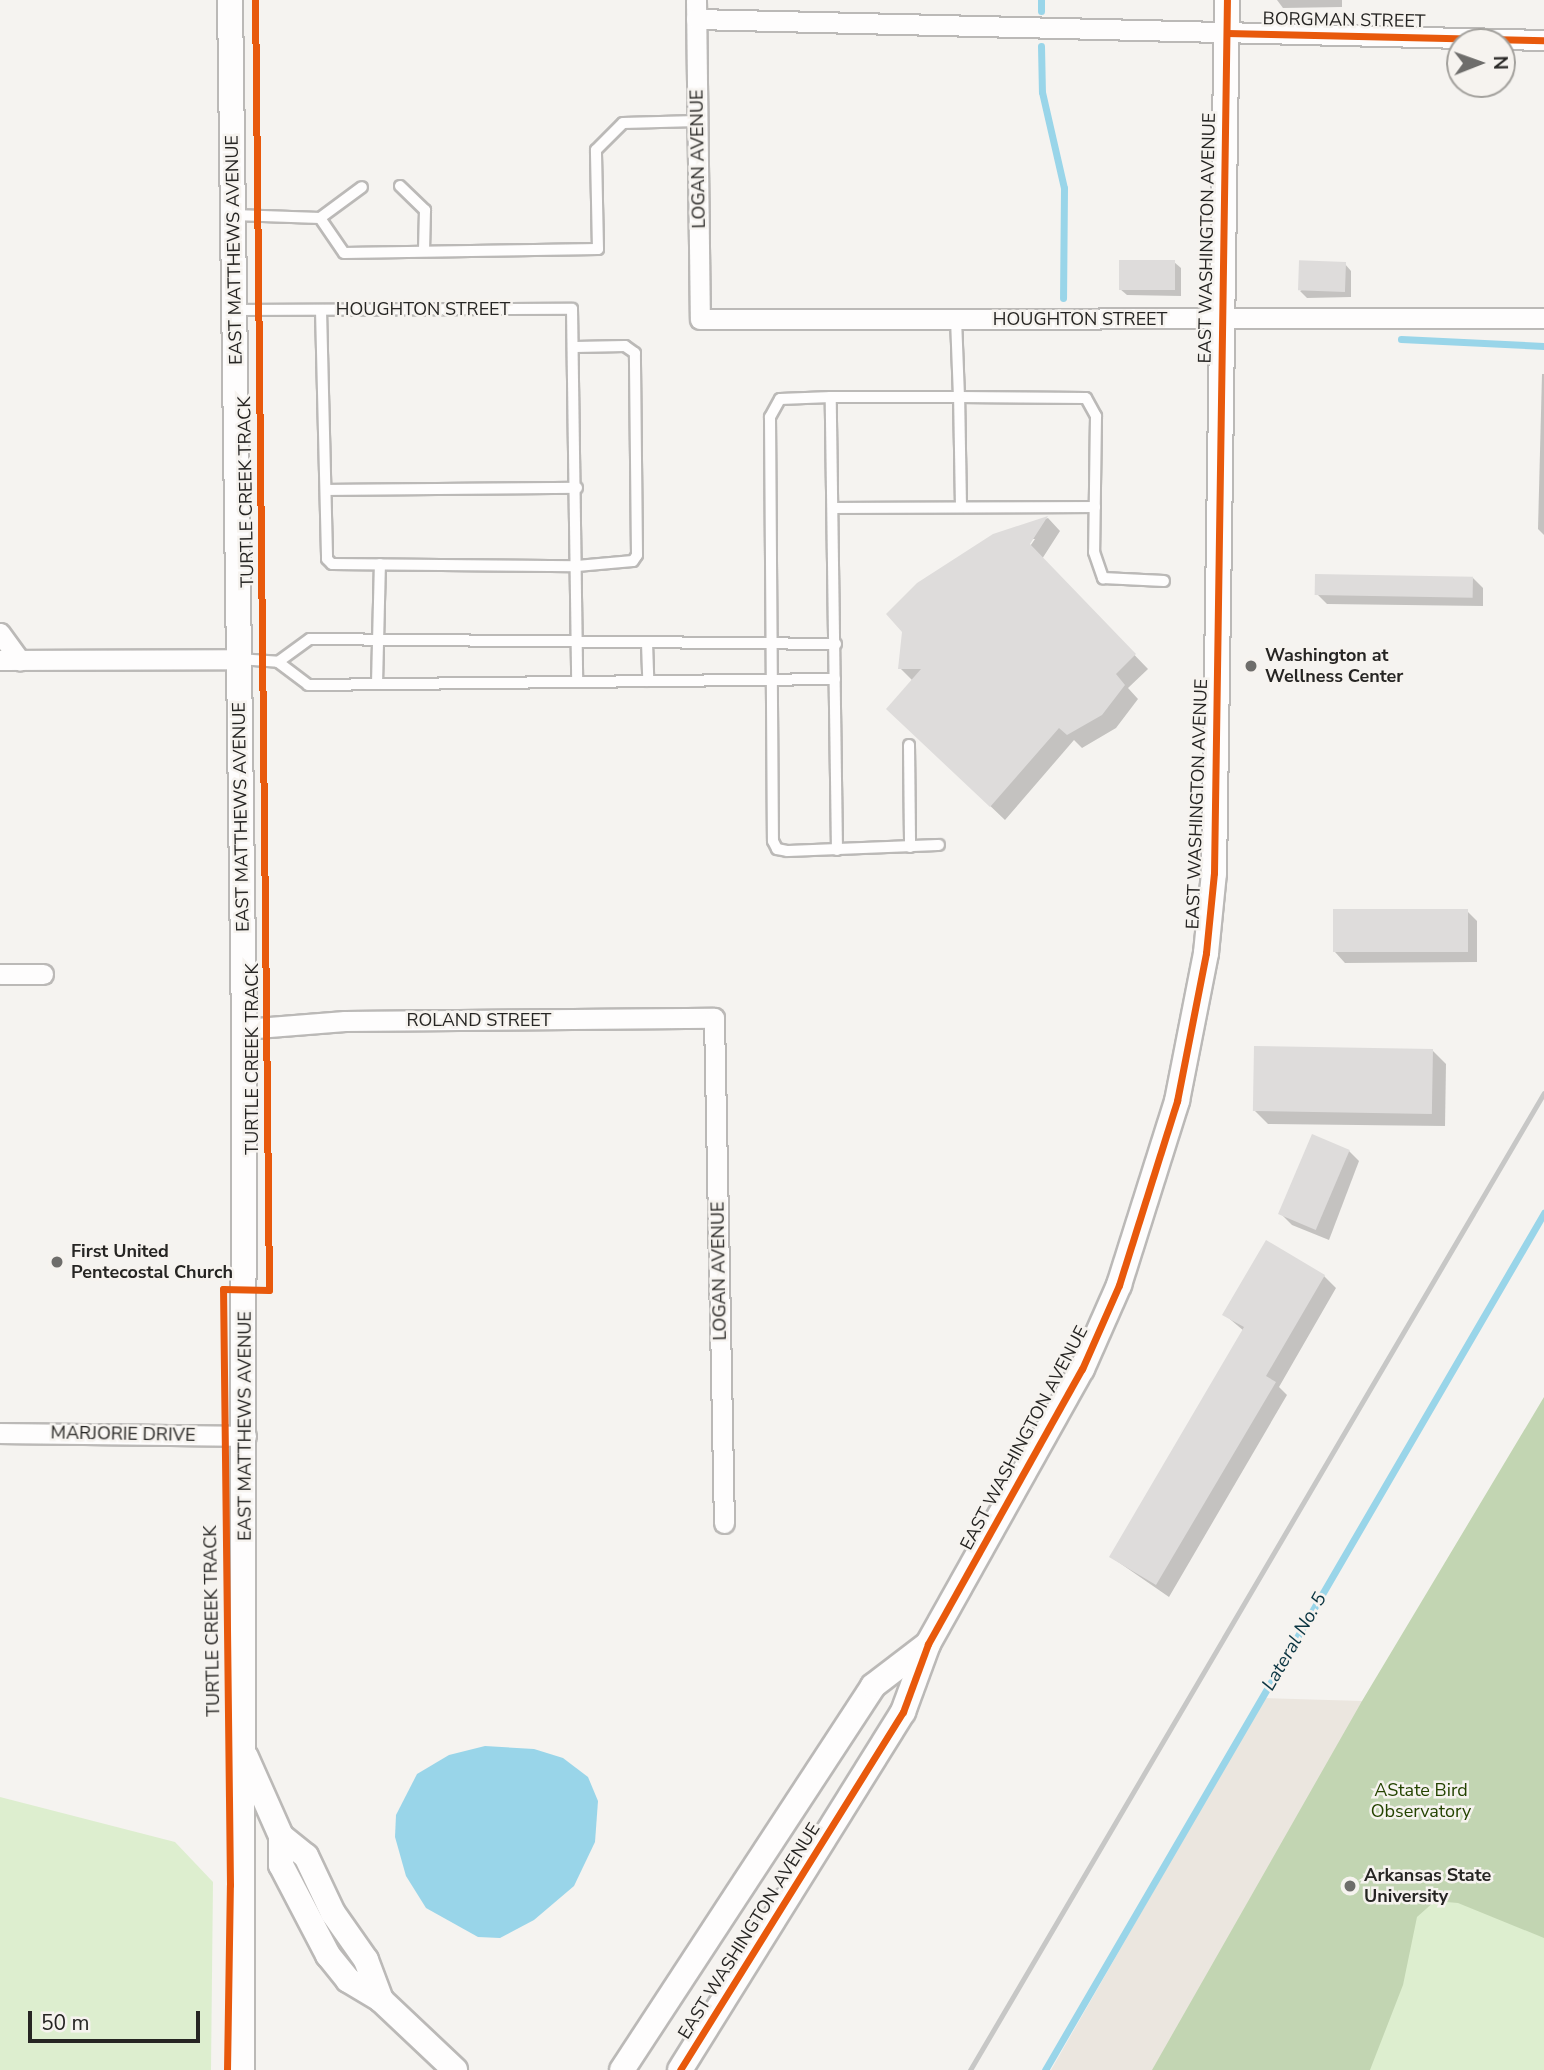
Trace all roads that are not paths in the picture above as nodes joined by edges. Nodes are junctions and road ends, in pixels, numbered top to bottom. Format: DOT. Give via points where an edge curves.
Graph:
graph roads {
  1 [pos="230,0"];
  2 [pos="1227,0"];
  3 [pos="696,10"];
  4 [pos="1227,33"];
  5 [pos="1544,40"];
  6 [pos="698,121"];
  7 [pos="400,186"];
  8 [pos="362,187"];
  9 [pos="234,215"];
  10 [pos="320,218"];
  11 [pos="424,251"];
  12 [pos="235,310"];
  13 [pos="321,310"];
  14 [pos="1544,318"];
  15 [pos="700,319"];
  16 [pos="956,319"];
  17 [pos="1222,319"];
  18 [pos="575,347"];
  19 [pos="831,397"];
  20 [pos="959,397"];
  21 [pos="577,488"];
  22 [pos="326,490"];
  23 [pos="1095,507"];
  24 [pos="833,508"];
  25 [pos="961,508"];
  26 [pos="380,564"];
  27 [pos="577,566"];
  28 [pos="1164,581"];
  29 [pos="0,633"];
  30 [pos="378,640"];
  31 [pos="576,643"];
  32 [pos="647,643"];
  33 [pos="771,644"];
  34 [pos="836,645"];
  35 [pos="239,659"];
  36 [pos="0,660"];
  37 [pos="20,661"];
  38 [pos="278,662"];
  39 [pos="835,679"];
  40 [pos="771,680"];
  41 [pos="648,681"];
  42 [pos="577,682"];
  43 [pos="377,684"];
  44 [pos="909,745"];
  45 [pos="939,845"];
  46 [pos="910,847"];
  47 [pos="837,849"];
  48 [pos="0,974"];
  49 [pos="43,974"];
  50 [pos="714,1018"];
  51 [pos="244,1029"];
  52 [pos="0,1433"];
  53 [pos="246,1436"];
  54 [pos="724,1523"];
  55 [pos="928,1644"];
  56 [pos="243,1750"];
  57 [pos="242,2070"];
  58 [pos="454,2070"];
  59 [pos="622,2070"];
  60 [pos="680,2070"];
  1 -- 9 [label="street, EAST MATTHEWS AVENUE"];
  2 -- 4 [label="street, EAST WASHINGTON AVENUE"];
  3 -- 4 [label="street, BORGMAN STREET"];
  3 -- 6 [label="street, LOGAN AVENUE"];
  4 -- 5 [label="street, BORGMAN STREET"];
  4 -- 17 [label="street, EAST WASHINGTON AVENUE"];
  6 -- 11 [label="lane" via="623,123 596,150 598,249"];
  6 -- 15 [label="street, LOGAN AVENUE"];
  7 -- 11 [label="lane" via="425,210"];
  8 -- 10 [label="lane"];
  9 -- 10 [label="lane"];
  9 -- 12 [label="street, EAST MATTHEWS AVENUE"];
  10 -- 11 [label="lane" via="344,253"];
  12 -- 13 [label="lane, HOUGHTON STREET"];
  12 -- 35 [label="street, EAST MATTHEWS AVENUE"];
  13 -- 18 [label="lane, HOUGHTON STREET" via="566,308 574,313"];
  13 -- 22 [label="lane"];
  14 -- 17 [label="street, HOUGHTON STREET"];
  15 -- 16 [label="street, HOUGHTON STREET"];
  16 -- 17 [label="street, HOUGHTON STREET"];
  16 -- 20 [label="lane"];
  17 -- 55 [label="street, EAST WASHINGTON AVENUE" via="1219,756 1206,953 1192,1034 1155,1180 1119,1285 1082,1369"];
  18 -- 21 [label="lane"];
  18 -- 27 [label="lane" via="625,346 635,353 637,541 633,561"];
  19 -- 20 [label="lane"];
  19 -- 24 [label="lane"];
  19 -- 33 [label="lane" via="788,397 772,405"];
  20 -- 23 [label="lane" via="1086,398 1096,416"];
  20 -- 25 [label="lane"];
  21 -- 22 [label="lane"];
  21 -- 27 [label="lane"];
  22 -- 26 [label="lane" via="327,559 332,564"];
  23 -- 25 [label="lane"];
  23 -- 28 [label="lane" via="1094,552 1102,578"];
  24 -- 25 [label="lane"];
  24 -- 34 [label="lane"];
  26 -- 27 [label="lane"];
  26 -- 30 [label="lane"];
  27 -- 31 [label="lane"];
  29 -- 37 [label="street"];
  30 -- 31 [label="lane"];
  30 -- 38 [label="lane" via="310,639"];
  30 -- 43 [label="lane"];
  31 -- 32 [label="lane"];
  31 -- 42 [label="lane"];
  32 -- 33 [label="lane"];
  32 -- 41 [label="lane"];
  33 -- 34 [label="lane"];
  33 -- 40 [label="lane"];
  34 -- 39 [label="lane"];
  35 -- 37 [label="street"];
  35 -- 38 [label="lane"];
  35 -- 51 [label="street, EAST MATTHEWS AVENUE"];
  36 -- 37 [label="street"];
  38 -- 43 [label="lane" via="307,685"];
  39 -- 40 [label="lane"];
  39 -- 47 [label="lane"];
  40 -- 41 [label="lane"];
  40 -- 47 [label="lane" via="773,841 778,849 787,851"];
  41 -- 42 [label="lane"];
  42 -- 43 [label="lane"];
  44 -- 46 [label="lane"];
  45 -- 46 [label="lane"];
  46 -- 47 [label="lane"];
  48 -- 49 [label="street"];
  50 -- 51 [label="street, ROLAND STREET" via="345,1021"];
  50 -- 54 [label="street, LOGAN AVENUE"];
  51 -- 53 [label="street, EAST MATTHEWS AVENUE"];
  52 -- 53 [label="street, MARJORIE DRIVE"];
  53 -- 56 [label="street, EAST MATTHEWS AVENUE"];
  55 -- 59 [label="street, EAST WASHINGTON AVENUE" via="873,1686"];
  55 -- 60 [label="street, EAST WASHINGTON AVENUE" via="903,1712"];
  56 -- 57 [label="street"];
  56 -- 58 [label="street, EAST MATTHEWS AVENUE" via="281,1836 281,1865 310,1929 348,1980 381,2000"];
}
